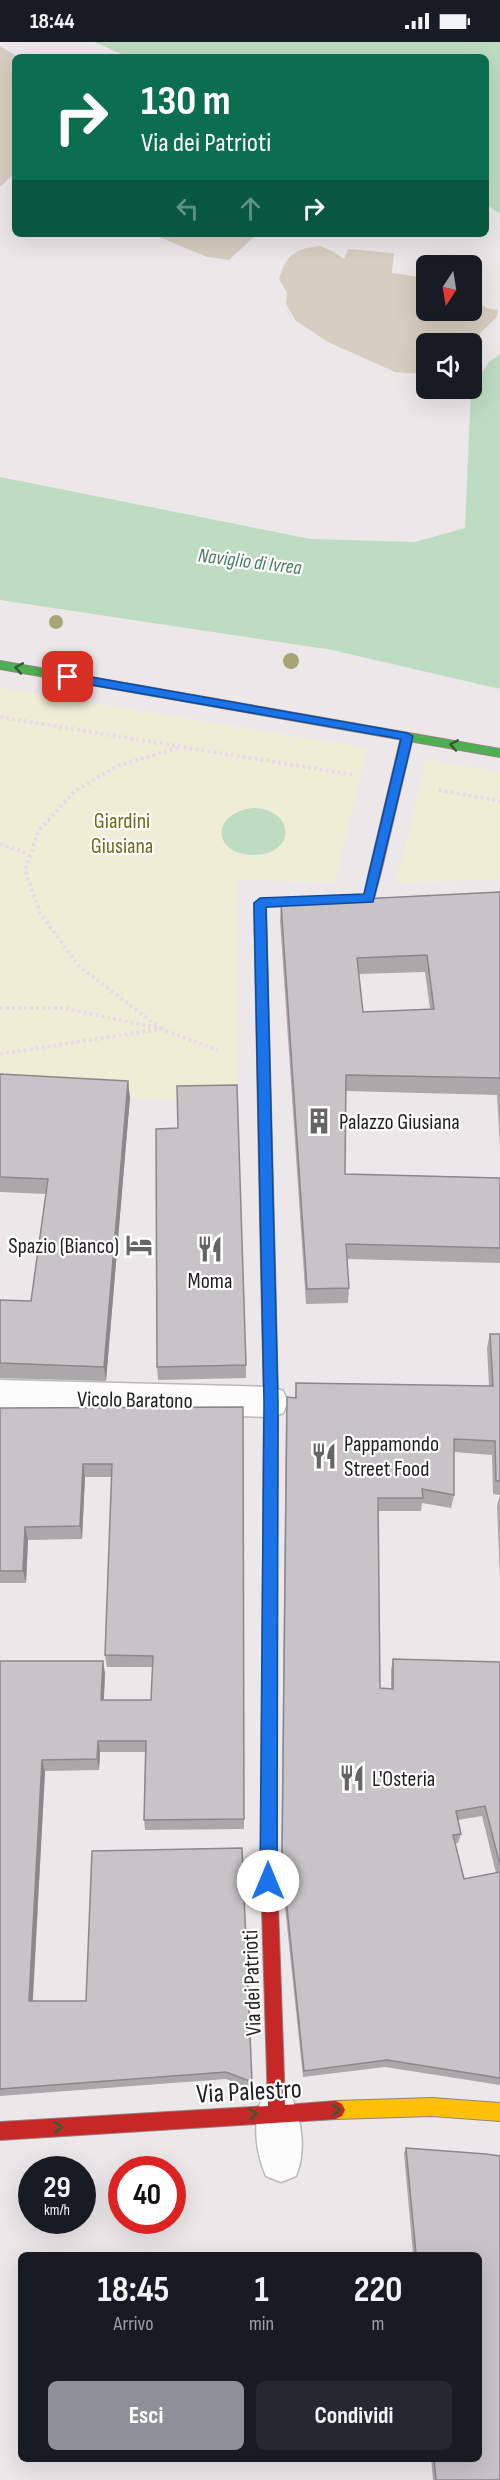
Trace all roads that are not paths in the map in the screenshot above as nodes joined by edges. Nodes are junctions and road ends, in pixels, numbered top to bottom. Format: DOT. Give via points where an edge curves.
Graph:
graph roads {
  1 [pos="0,665"];
  2 [pos="407,736"];
  3 [pos="500,753"];
  4 [pos="0,1395"];
  5 [pos="271,1402"];
  6 [pos="500,2112"];
  7 [pos="277,2113"];
  8 [pos="0,2131"];
  9 [pos="281,2161"];
  2 -- 1 [label="street, one-way"];
  3 -- 2 [label="street, one-way"];
  2 -- 5 [label="street, Via dei Patrioti" via="369,898 260,903"];
  4 -- 5 [label="street, Vicolo Baratono"];
  5 -- 7 [label="street, Via dei Patrioti" via="269,1904"];
  7 -- 6 [label="street, Via Palestro, one-way" via="462,2107"];
  8 -- 7 [label="street, Via Palestro, one-way"];
  7 -- 9 [label="street"];
}
